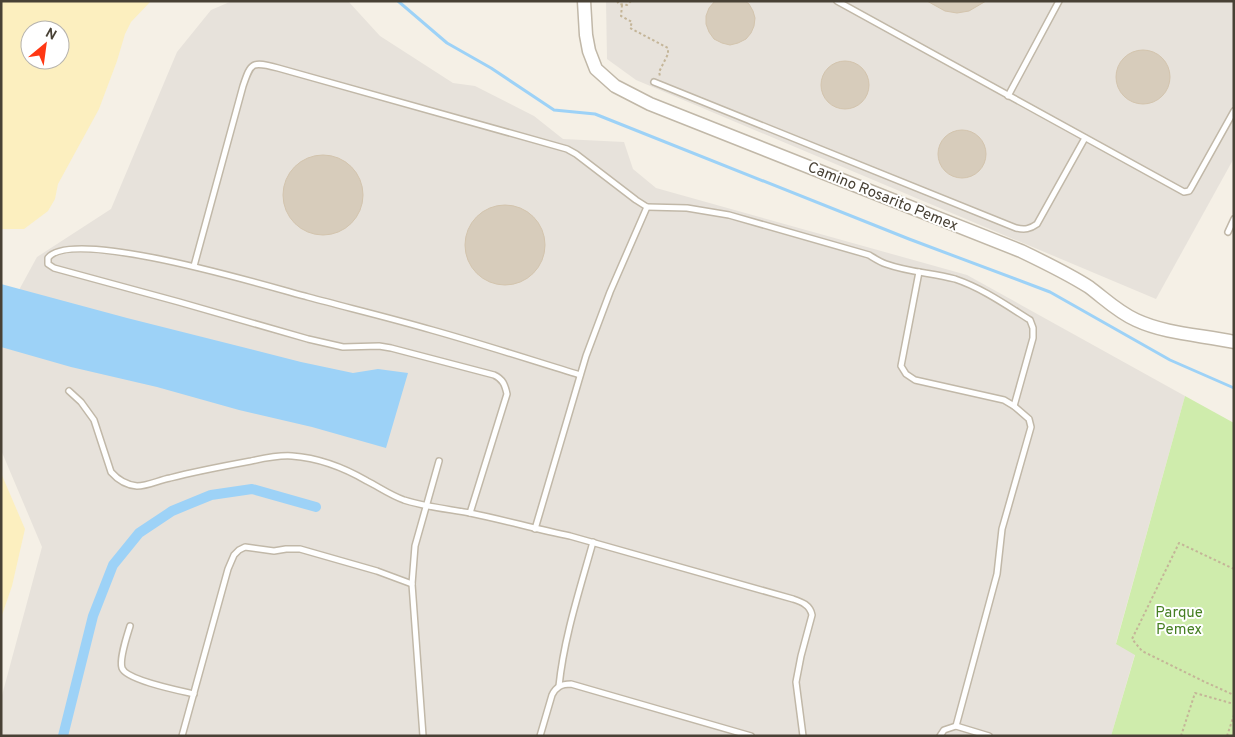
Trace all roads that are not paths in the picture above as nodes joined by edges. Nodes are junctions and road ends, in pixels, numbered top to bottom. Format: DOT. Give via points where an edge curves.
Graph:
graph roads {
  1 [pos="584,1"];
  2 [pos="837,1"];
  3 [pos="1059,1"];
  4 [pos="654,82"];
  5 [pos="1008,96"];
  6 [pos="1234,111"];
  7 [pos="1085,138"];
  8 [pos="647,207"];
  9 [pos="1234,219"];
  10 [pos="1228,232"];
  11 [pos="194,266"];
  12 [pos="919,272"];
  13 [pos="1234,342"];
  14 [pos="580,375"];
  15 [pos="69,391"];
  16 [pos="1014,406"];
  17 [pos="439,462"];
  18 [pos="426,506"];
  19 [pos="470,513"];
  20 [pos="535,529"];
  21 [pos="593,542"];
  22 [pos="412,584"];
  23 [pos="130,626"];
  24 [pos="559,686"];
  25 [pos="194,694"];
  26 [pos="956,726"];
  27 [pos="182,736"];
  28 [pos="423,736"];
  29 [pos="540,736"];
  30 [pos="751,736"];
  31 [pos="803,736"];
  32 [pos="940,736"];
  33 [pos="989,736"];
  1 -- 13 [label="street, Camino Rosarito Pemex" via="589,51 596,69 615,86 650,104 1021,251 1057,268 1137,321 1162,329"];
  2 -- 5 [label="lane"];
  3 -- 5 [label="lane"];
  4 -- 7 [label="lane" via="1024,230 1037,224"];
  5 -- 7 [label="lane"];
  6 -- 7 [label="lane" via="1187,192"];
  8 -- 11 [label="lane" via="567,149 256,63 249,70 243,86"];
  8 -- 12 [label="lane" via="688,208 729,215"];
  8 -- 14 [label="lane" via="610,292"];
  9 -- 10 [label="lane"];
  11 -- 14 [label="lane" via="432,330"];
  11 -- 19 [label="lane" via="82,249 53,253 47,261 54,268 308,339 343,346 391,348 494,375 504,384 507,394"];
  12 -- 16 [label="lane" via="971,285 1030,320 1033,338"];
  12 -- 16 [label="lane" via="901,366 906,374 915,380 1004,400"];
  14 -- 20 [label="lane"];
  15 -- 18 [label="lane" via="82,402 94,420 111,472 126,484 148,485 217,467 293,456 342,467 390,494"];
  16 -- 26 [label="lane" via="1029,419 1031,427 1002,529 997,574"];
  17 -- 18 [label="lane"];
  18 -- 19 [label="lane"];
  18 -- 22 [label="lane" via="415,546"];
  19 -- 20 [label="lane"];
  20 -- 21 [label="lane"];
  21 -- 24 [label="lane" via="568,631"];
  21 -- 31 [label="lane" via="793,598 807,605 812,615 796,682"];
  22 -- 25 [label="lane" via="300,549 274,551 245,547 239,550 228,569"];
  22 -- 28 [label="lane"];
  23 -- 25 [label="lane" via="121,661 124,671 135,678"];
  24 -- 29 [label="lane" via="552,695"];
  24 -- 30 [label="lane" via="571,684"];
  25 -- 27 [label="lane"];
  26 -- 32 [label="lane" via="944,730"];
  26 -- 33 [label="lane"];
}
